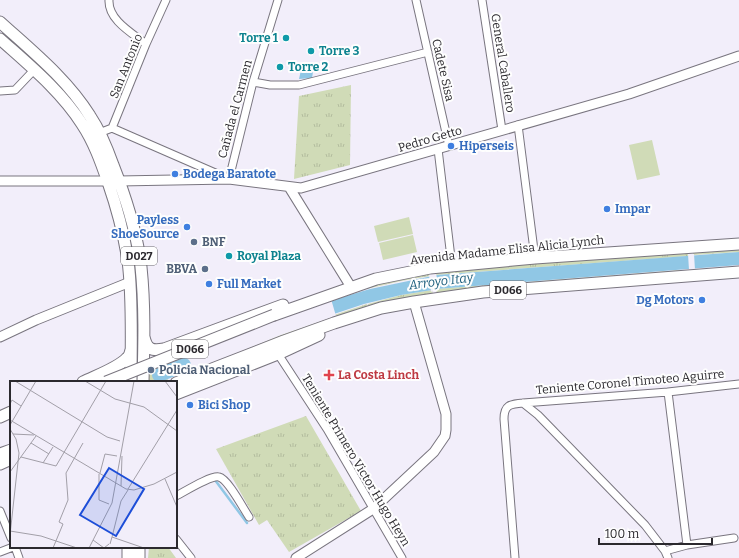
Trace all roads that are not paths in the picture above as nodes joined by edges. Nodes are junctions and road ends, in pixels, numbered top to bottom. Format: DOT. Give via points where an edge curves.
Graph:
graph roads {
  1 [pos="109,0"];
  2 [pos="166,0"];
  3 [pos="278,0"];
  4 [pos="416,0"];
  5 [pos="482,0"];
  6 [pos="0,22"];
  7 [pos="0,39"];
  8 [pos="146,44"];
  9 [pos="428,52"];
  10 [pos="739,56"];
  11 [pos="34,70"];
  12 [pos="253,82"];
  13 [pos="0,91"];
  14 [pos="518,125"];
  15 [pos="112,128"];
  16 [pos="502,130"];
  17 [pos="99,133"];
  18 [pos="449,146"];
  19 [pos="438,149"];
  20 [pos="229,179"];
  21 [pos="0,181"];
  22 [pos="107,181"];
  23 [pos="119,181"];
  24 [pos="289,187"];
  25 [pos="739,244"];
  26 [pos="535,258"];
  27 [pos="452,266"];
  28 [pos="739,272"];
  29 [pos="130,282"];
  30 [pos="352,287"];
  31 [pos="324,297"];
  32 [pos="414,302"];
  33 [pos="334,323"];
  34 [pos="143,334"];
  35 [pos="0,337"];
  36 [pos="131,345"];
  37 [pos="278,354"];
  38 [pos="143,379"];
  39 [pos="84,381"];
  40 [pos="109,381"];
  41 [pos="131,381"];
  42 [pos="177,383"];
  43 [pos="739,384"];
  44 [pos="668,392"];
  45 [pos="177,394"];
  46 [pos="523,402"];
  47 [pos="10,412"];
  48 [pos="0,417"];
  49 [pos="10,420"];
  50 [pos="0,425"];
  51 [pos="10,450"];
  52 [pos="0,454"];
  53 [pos="10,459"];
  54 [pos="0,464"];
  55 [pos="177,495"];
  56 [pos="373,509"];
  57 [pos="0,511"];
  58 [pos="249,516"];
  59 [pos="10,536"];
  60 [pos="734,538"];
  61 [pos="177,540"];
  62 [pos="687,545"];
  63 [pos="11,548"];
  64 [pos="14,548"];
  65 [pos="0,552"];
  66 [pos="666,554"];
  67 [pos="19,558"];
  68 [pos="191,558"];
  69 [pos="296,558"];
  70 [pos="402,558"];
  71 [pos="515,558"];
  1 -- 8 [label="street" via="111,13 120,24"];
  2 -- 8 [label="street, San Antonio"];
  3 -- 12 [label="street, Cañada el Carmen"];
  4 -- 9 [label="street, Cadete Sisa"];
  5 -- 16 [label="street, General Caballero"];
  6 -- 17 [label="highway, D027" via="43,61 74,95"];
  7 -- 11 [label="highway, D027"];
  8 -- 15 [label="street, San Antonio"];
  9 -- 12 [label="street" via="299,85"];
  9 -- 18 [label="street, Cadete Sisa"];
  10 -- 14 [label="street, Pedro Getto" via="629,94"];
  11 -- 13 [label="street" via="15,90"];
  11 -- 22 [label="highway, D027" via="83,125 100,158"];
  12 -- 20 [label="street, Cañada el Carmen"];
  14 -- 16 [label="street, Pedro Getto"];
  14 -- 26 [label="street"];
  15 -- 17 [label="street"];
  15 -- 20 [label="street"];
  16 -- 18 [label="street, Pedro Getto"];
  17 -- 23 [label="highway, D027"];
  18 -- 19 [label="street, Pedro Getto"];
  19 -- 24 [label="street, Pedro Getto" via="301,188"];
  19 -- 27 [label="street"];
  20 -- 23 [label="street, Pedro Getto"];
  20 -- 24 [label="street, Pedro Getto"];
  21 -- 22 [label="street"];
  22 -- 29 [label="highway, D027" via="123,236"];
  23 -- 34 [label="highway, D027" via="130,210 139,254"];
  24 -- 30 [label="street"];
  25 -- 26 [label="highway, Avenida Madame Elisa Alicia Lynch / D066"];
  26 -- 27 [label="highway, Avenida Madame Elisa Alicia Lynch / D066"];
  27 -- 30 [label="highway, Avenida Madame Elisa Alicia Lynch / D066" via="395,274"];
  28 -- 32 [label="highway, D066" via="483,292"];
  29 -- 35 [label="street"];
  29 -- 36 [label="highway, D027"];
  30 -- 31 [label="highway, Avenida Madame Elisa Alicia Lynch / D066"];
  31 -- 34 [label="highway" via="282,305 164,349 148,348"];
  31 -- 40 [label="highway, Avenida Madame Elisa Alicia Lynch / D066, bridge"];
  32 -- 33 [label="highway, D066" via="381,308"];
  32 -- 56 [label="street" via="446,414 446,430 442,442 434,452"];
  33 -- 37 [label="highway" via="326,331"];
  33 -- 42 [label="highway, D066"];
  34 -- 38 [label="highway, D027"];
  36 -- 39 [label="highway" via="130,355 123,361"];
  36 -- 41 [label="highway, D027"];
  37 -- 45 [label="highway"];
  37 -- 56 [label="street, Teniente Primero Victor Hugo Heyn" via="327,429"];
  43 -- 44 [label="street, Teniente Coronel Timoteo Aguirre"];
  44 -- 46 [label="street, Teniente Coronel Timoteo Aguirre"];
  44 -- 62 [label="street"];
  46 -- 66 [label="street" via="645,525"];
  46 -- 71 [label="street, Teniente Coronel Timoteo Aguirre" via="508,406 504,414"];
  47 -- 48 [label="highway"];
  49 -- 50 [label="highway"];
  51 -- 52 [label="highway"];
  53 -- 54 [label="highway"];
  55 -- 58 [label="street" via="218,476 224,480"];
  56 -- 69 [label="street"];
  56 -- 70 [label="street, Teniente Primero Victor Hugo Heyn"];
  57 -- 59 [label="street"];
  60 -- 62 [label="street"];
  61 -- 68 [label="street"];
  62 -- 66 [label="street"];
  63 -- 65 [label="street"];
  64 -- 67 [label="street"];
}
